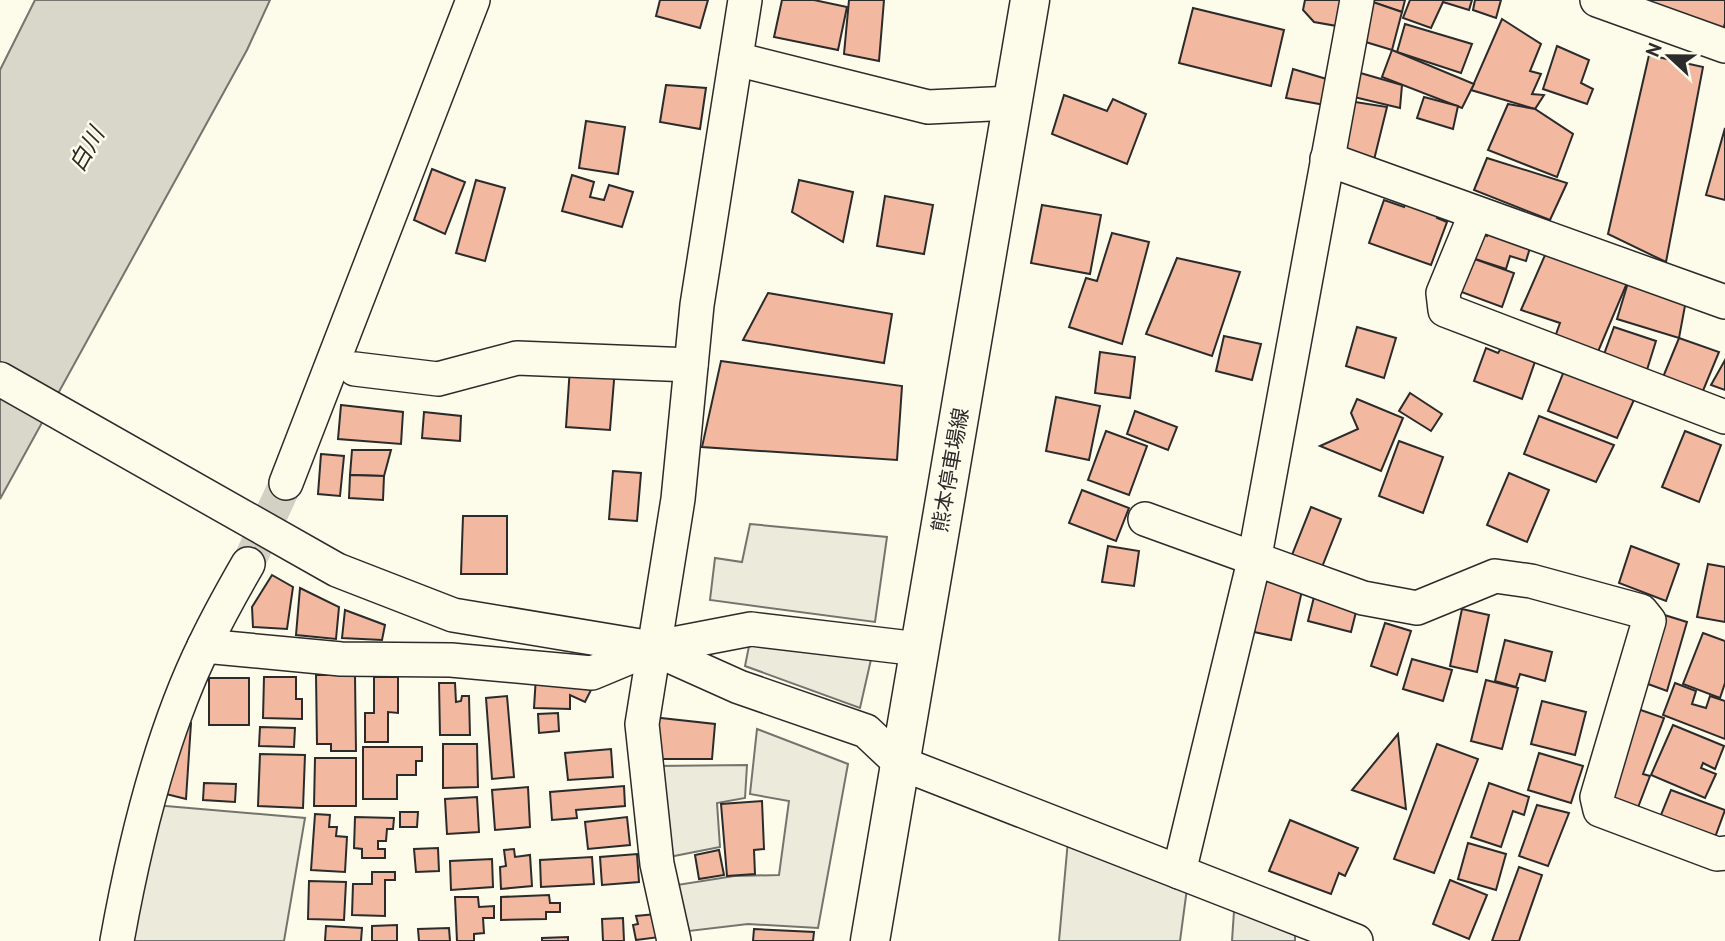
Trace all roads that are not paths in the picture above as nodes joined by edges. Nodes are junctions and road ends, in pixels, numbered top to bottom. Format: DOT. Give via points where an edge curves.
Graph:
graph roads {
  1 [pos="473,0"];
  2 [pos="745,0"];
  3 [pos="1030,0"];
  4 [pos="1357,0"];
  5 [pos="1597,0"];
  6 [pos="1725,46"];
  7 [pos="736,59"];
  8 [pos="1012,103"];
  9 [pos="1327,159"];
  10 [pos="1476,213"];
  11 [pos="1725,302"];
  12 [pos="691,365"];
  13 [pos="355,369"];
  14 [pos="0,379"];
  15 [pos="1725,417"];
  16 [pos="286,483"];
  17 [pos="1145,519"];
  18 [pos="1254,561"];
  19 [pos="248,564"];
  20 [pos="204,646"];
  21 [pos="652,648"];
  22 [pos="919,649"];
  23 [pos="900,763"];
  24 [pos="1725,853"];
  25 [pos="1179,872"];
  26 [pos="117,941"];
  27 [pos="674,941"];
  28 [pos="870,941"];
  29 [pos="1356,941"];
  1 -- 16 [label="street"];
  2 -- 7 [label="street"];
  3 -- 8 [label="main road, 熊本停車場線"];
  4 -- 9 [label="street"];
  5 -- 6 [label="street"];
  7 -- 8 [label="street" via="928,107"];
  7 -- 12 [label="street"];
  8 -- 22 [label="main road, 熊本停車場線"];
  9 -- 10 [label="street"];
  9 -- 18 [label="street"];
  10 -- 11 [label="street"];
  10 -- 15 [label="street" via="1443,293 1445,310"];
  12 -- 13 [label="street" via="517,358 439,379"];
  12 -- 21 [label="street" via="678,499"];
  14 -- 21 [label="street" via="337,570 453,615"];
  17 -- 18 [label="street"];
  18 -- 24 [label="street" via="1363,598 1417,608 1495,576 1531,581 1641,611 1649,621 1597,797 1600,810 1717,854"];
  18 -- 25 [label="street"];
  19 -- 20 [label="street"];
  20 -- 21 [label="street" via="592,673"];
  20 -- 26 [label="street" via="144,819"];
  21 -- 22 [label="street" via="751,629"];
  21 -- 23 [label="street" via="739,687 866,731"];
  21 -- 27 [label="street" via="642,724 657,864"];
  22 -- 23 [label="main road, 熊本停車場線"];
  23 -- 25 [label="street"];
  23 -- 28 [label="main road, 熊本停車場線"];
  25 -- 29 [label="street"];
}
